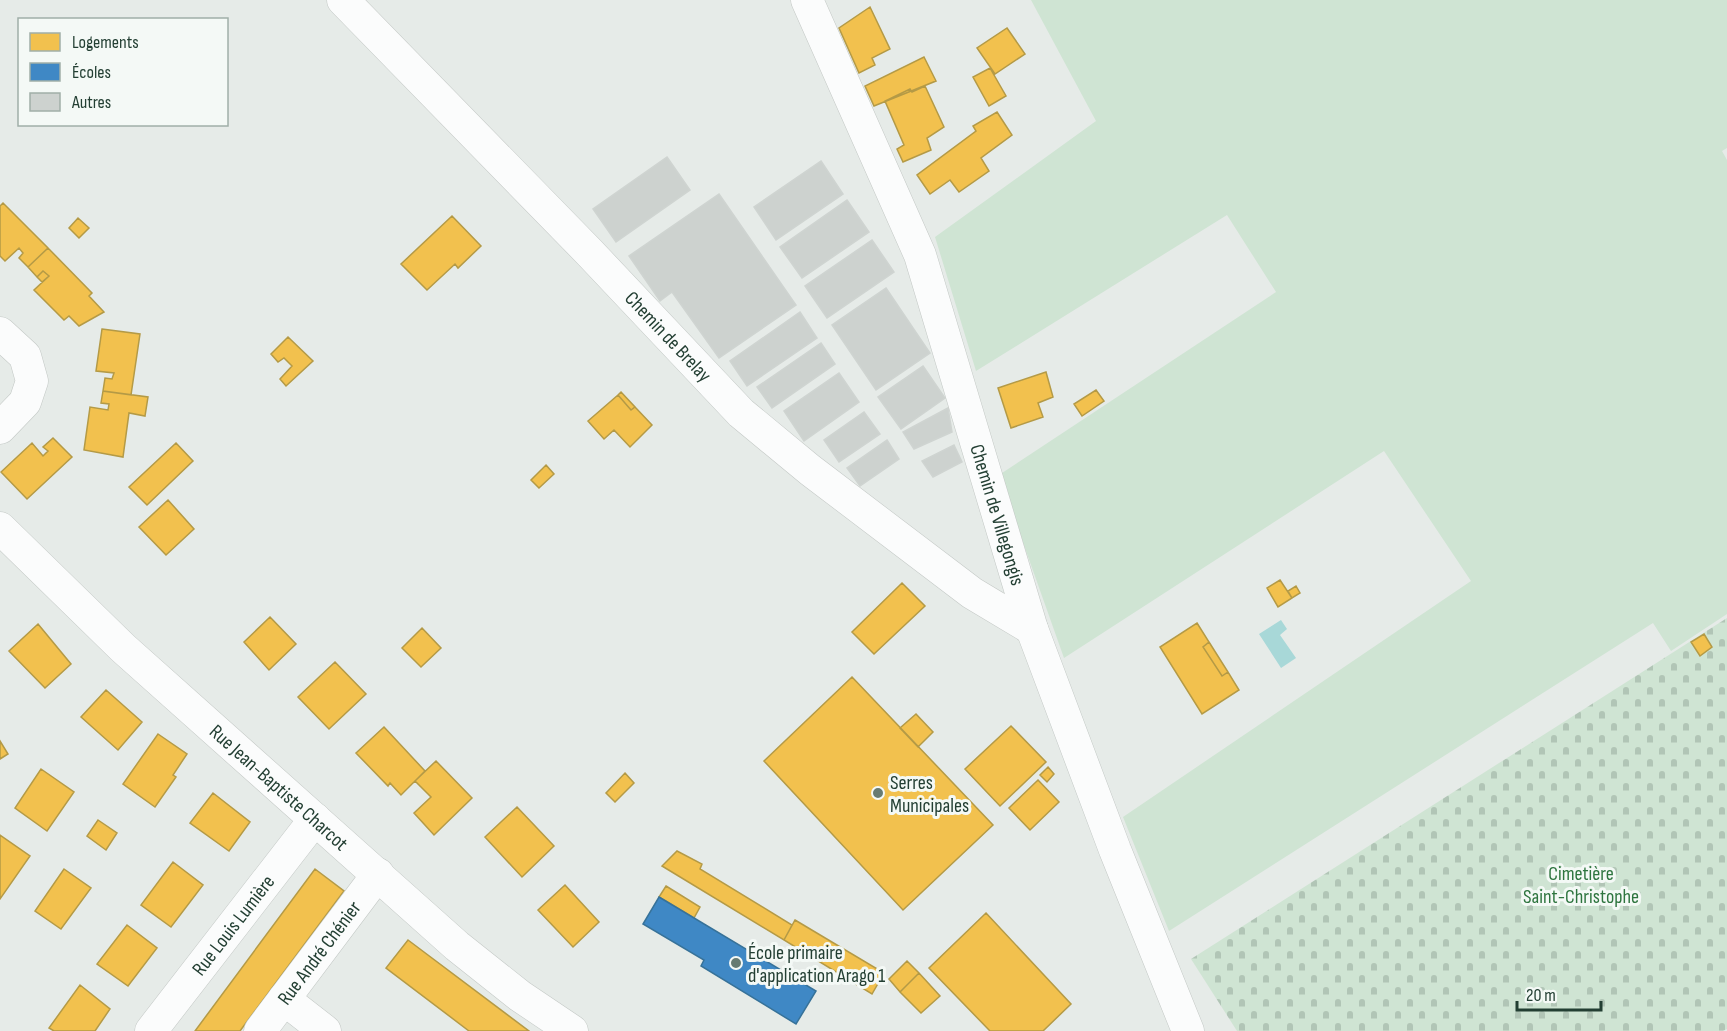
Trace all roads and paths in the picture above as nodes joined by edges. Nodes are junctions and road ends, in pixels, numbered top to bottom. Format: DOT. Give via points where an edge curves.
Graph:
graph roads {
  1 [pos="343,0"];
  2 [pos="807,0"];
  3 [pos="0,333"];
  4 [pos="0,428"];
  5 [pos="0,528"];
  6 [pos="1032,629"];
  7 [pos="315,819"];
  8 [pos="378,874"];
  9 [pos="284,999"];
  10 [pos="151,1031"];
  11 [pos="260,1031"];
  12 [pos="325,1031"];
  13 [pos="572,1031"];
  14 [pos="1188,1031"];
  1 -- 6 [label="street, Chemin de Brelay" via="741,413 972,593"];
  2 -- 6 [label="street, Chemin de Villegongis" via="920,255"];
  3 -- 4 [label="street" via="25,356 32,381 25,402"];
  5 -- 7 [label="street, Rue Jean-Baptiste Charcot" via="123,648"];
  6 -- 14 [label="street, Chemin de Villegongis"];
  7 -- 8 [label="street, Rue Jean-Baptiste Charcot"];
  7 -- 10 [label="street, Rue Louis Lumière"];
  8 -- 9 [label="street, Rue André Chénier"];
  8 -- 13 [label="street, Rue Jean-Baptiste Charcot" via="475,960"];
  9 -- 11 [label="street, Rue André Chénier"];
  9 -- 12 [label="street"];
}
